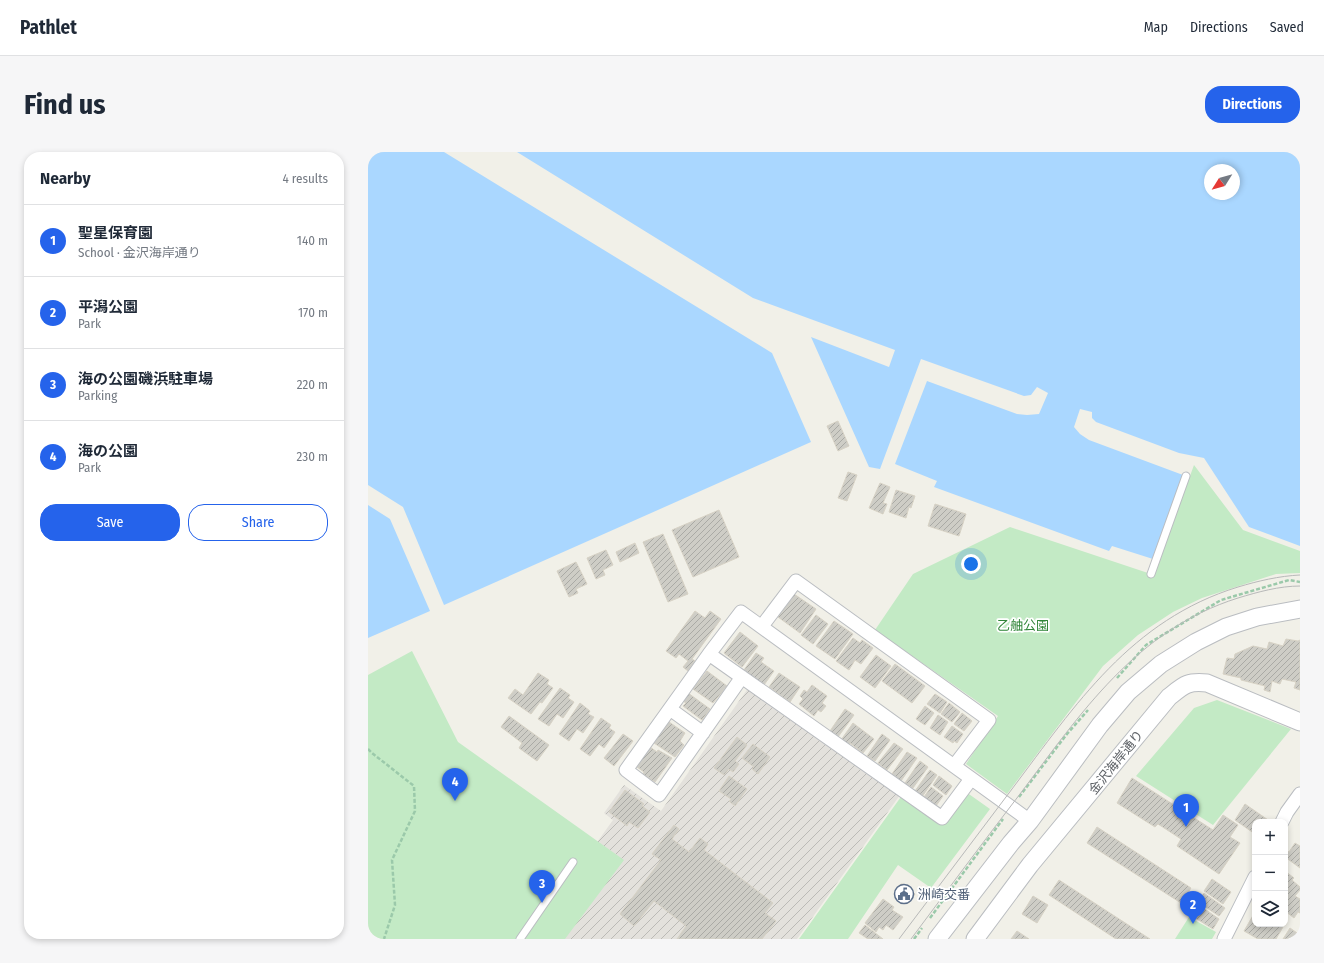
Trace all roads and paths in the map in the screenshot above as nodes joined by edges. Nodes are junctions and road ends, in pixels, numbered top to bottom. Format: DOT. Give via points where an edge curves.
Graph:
graph roads {
  1 [pos="1186,476"];
  2 [pos="1151,574"];
  3 [pos="1300,609"];
  4 [pos="762,626"];
  5 [pos="709,654"];
  6 [pos="742,677"];
  7 [pos="670,709"];
  8 [pos="1300,722"];
  9 [pos="703,733"];
  10 [pos="368,749"];
  11 [pos="954,766"];
  12 [pos="971,779"];
  13 [pos="1300,794"];
  14 [pos="1284,819"];
  15 [pos="1030,821"];
  16 [pos="573,862"];
  17 [pos="1252,883"];
  18 [pos="384,939"];
  19 [pos="520,939"];
  20 [pos="937,939"];
  21 [pos="975,939"];
  22 [pos="1224,939"];
  1 -- 2 [label="lane"];
  3 -- 15 [label="street" via="1257,617 1226,627 1161,664 1128,692 1100,725"];
  4 -- 5 [label="street" via="741,612"];
  4 -- 11 [label="street"];
  4 -- 11 [label="street" via="796,582 989,720"];
  5 -- 6 [label="street"];
  5 -- 7 [label="street"];
  6 -- 9 [label="street"];
  6 -- 12 [label="street" via="942,818"];
  7 -- 9 [label="street"];
  7 -- 9 [label="street" via="626,770 659,795"];
  8 -- 21 [label="street, 金沢海岸通り" via="1207,683 1195,682 1183,686 1169,698 1030,865"];
  10 -- 18 [label="path" via="414,786 416,812 392,860 395,905"];
  11 -- 12 [label="street"];
  12 -- 15 [label="street"];
  13 -- 14 [label="street"];
  15 -- 20 [label="street"];
  16 -- 19 [label="lane"];
  17 -- 22 [label="street"];
}
